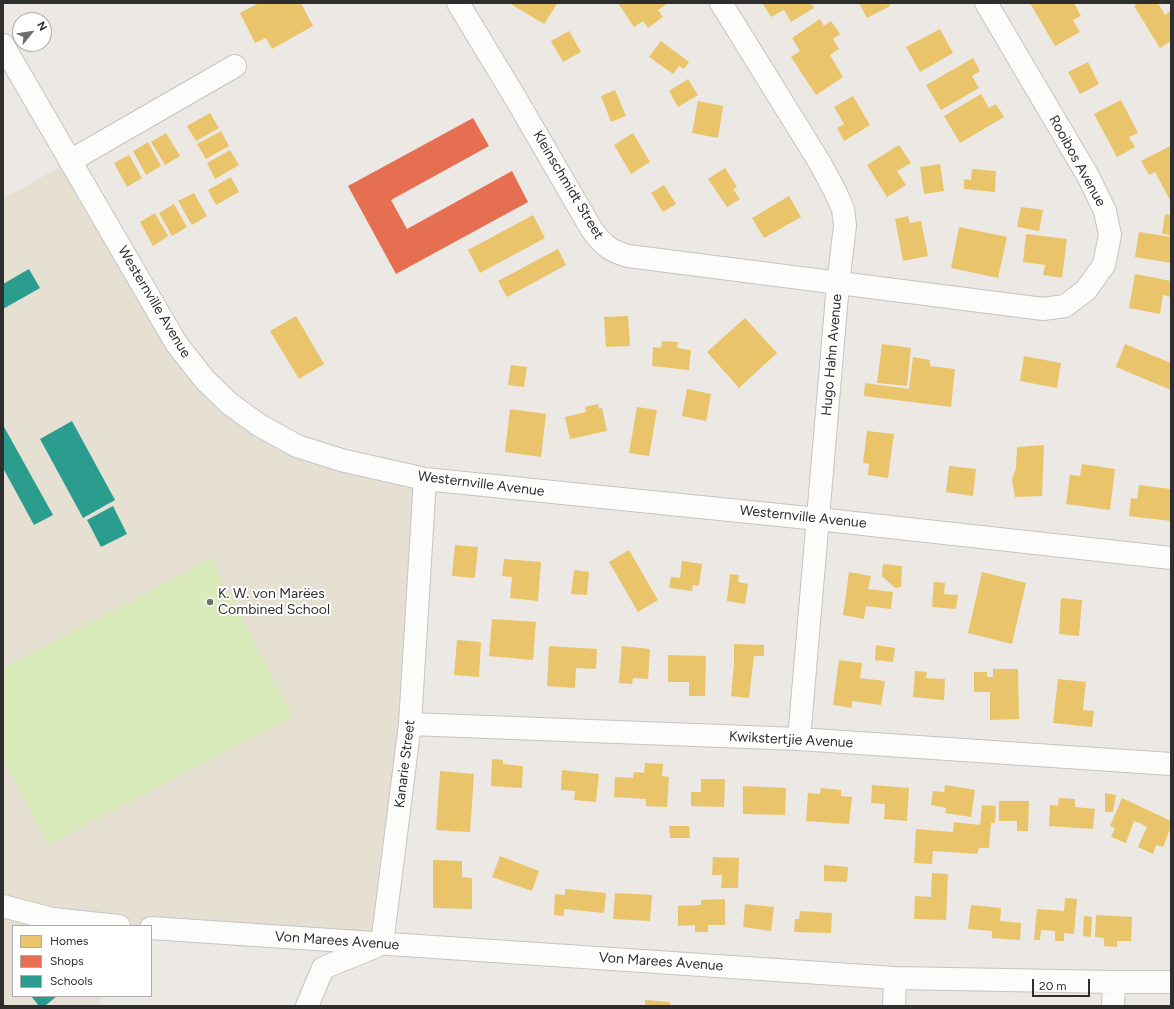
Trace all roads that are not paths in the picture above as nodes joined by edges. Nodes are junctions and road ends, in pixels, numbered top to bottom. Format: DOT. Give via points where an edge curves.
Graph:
graph roads {
  1 [pos="458,3"];
  2 [pos="721,3"];
  3 [pos="986,3"];
  4 [pos="3,45"];
  5 [pos="235,66"];
  6 [pos="70,160"];
  7 [pos="838,284"];
  8 [pos="425,479"];
  9 [pos="818,519"];
  10 [pos="1171,558"];
  11 [pos="410,724"];
  12 [pos="799,739"];
  13 [pos="1171,764"];
  14 [pos="3,906"];
  15 [pos="108,925"];
  16 [pos="152,928"];
  17 [pos="382,944"];
  18 [pos="895,978"];
  19 [pos="1114,982"];
  20 [pos="1171,982"];
  21 [pos="307,1006"];
  22 [pos="894,1006"];
  23 [pos="1113,1006"];
  1 -- 7 [label="street, Kleinschmidt Street" via="592,230 602,243 614,252"];
  2 -- 7 [label="street, Hugo Hahn Avenue" via="835,191 842,208 845,226"];
  3 -- 7 [label="street, Rooibos Avenue" via="1088,176 1105,211 1110,235 1104,265 1086,290 1065,306 1043,309"];
  4 -- 6 [label="street, Westernville Avenue"];
  5 -- 6 [label="street"];
  6 -- 8 [label="street, Westernville Avenue" via="176,343 204,380 230,404 259,425 297,446 341,460"];
  7 -- 9 [label="street, Hugo Hahn Avenue"];
  8 -- 9 [label="street, Westernville Avenue"];
  8 -- 11 [label="street, Kanarie Street"];
  9 -- 10 [label="street, Westernville Avenue"];
  9 -- 12 [label="street, Hugo Hahn Avenue"];
  11 -- 12 [label="street, Kwikstertjie Avenue"];
  11 -- 17 [label="street, Kanarie Street"];
  12 -- 13 [label="street, Kwikstertjie Avenue"];
  14 -- 15 [label="street" via="52,920"];
  16 -- 17 [label="street, Von Marees Avenue"];
  17 -- 18 [label="street, Von Marees Avenue"];
  17 -- 21 [label="street" via="323,968"];
  18 -- 19 [label="street, Von Marees Avenue"];
  18 -- 22 [label="street"];
  19 -- 20 [label="street, Von Marees Avenue"];
  19 -- 23 [label="street"];
}
